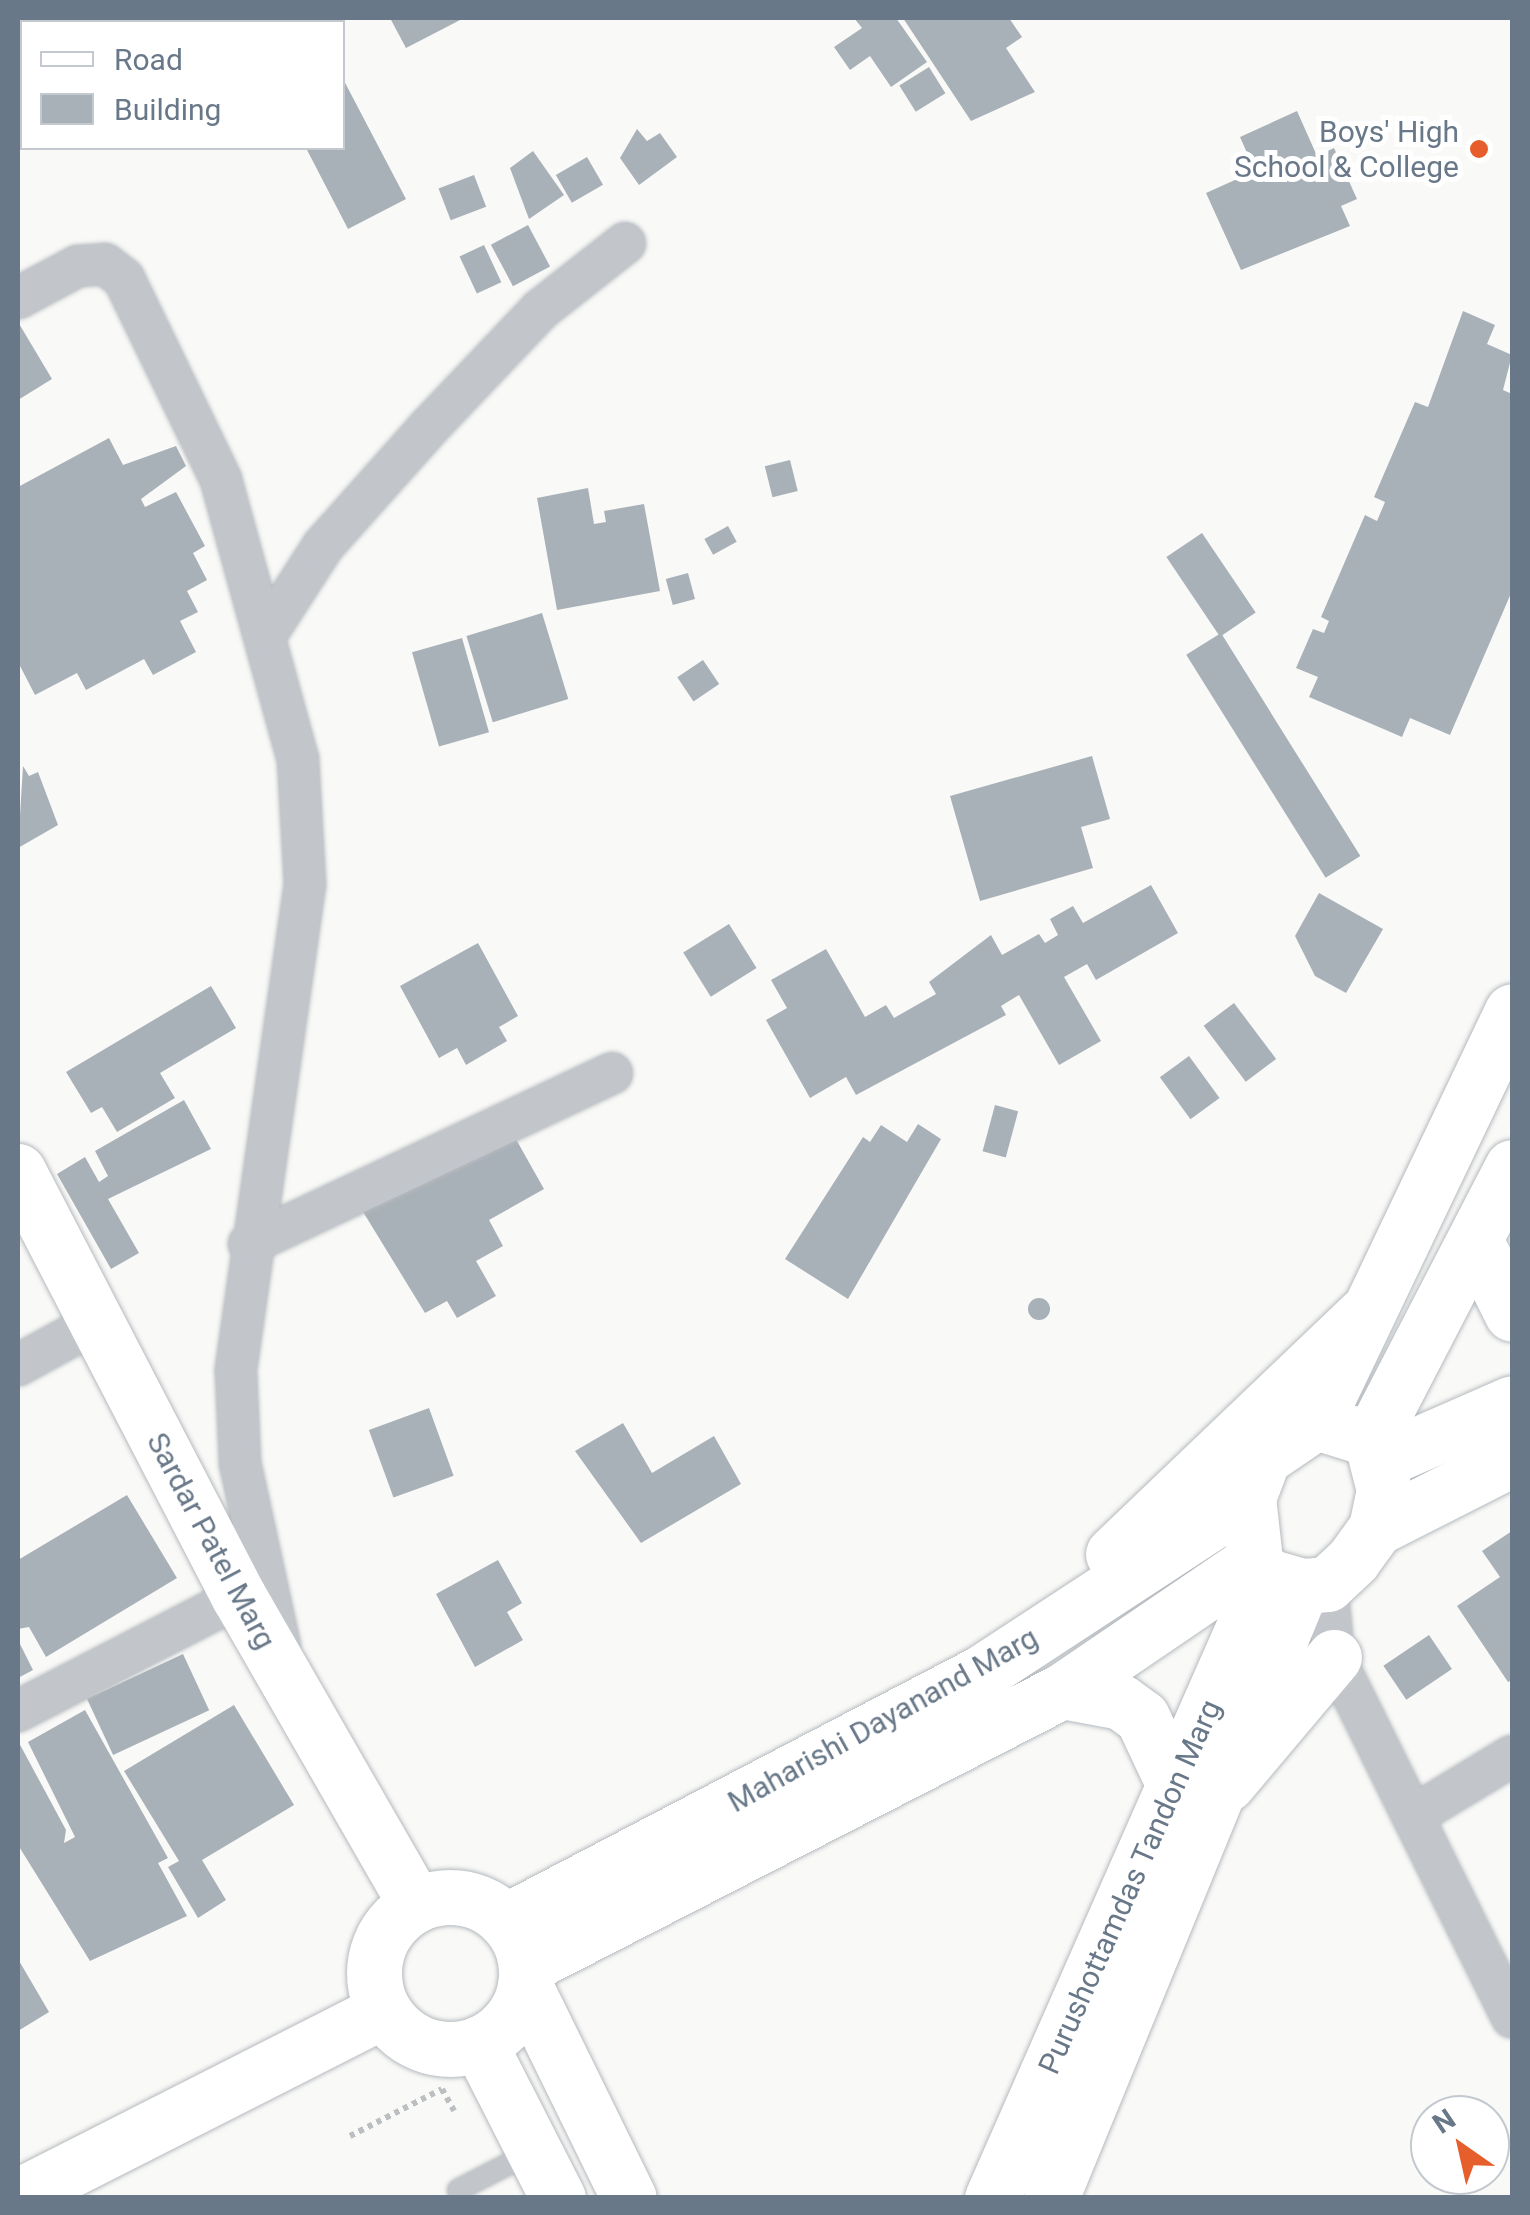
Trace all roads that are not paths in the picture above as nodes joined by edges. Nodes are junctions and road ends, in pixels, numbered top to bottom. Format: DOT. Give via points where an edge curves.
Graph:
graph roads {
  1 [pos="625,243"];
  2 [pos="18,298"];
  3 [pos="267,633"];
  4 [pos="1512,1011"];
  5 [pos="612,1073"];
  6 [pos="1512,1167"];
  7 [pos="18,1171"];
  8 [pos="1476,1242"];
  9 [pos="249,1244"];
  10 [pos="1384,1295"];
  11 [pos="1512,1314"];
  12 [pos="95,1324"];
  13 [pos="18,1365"];
  14 [pos="1512,1403"];
  15 [pos="1316,1422"];
  16 [pos="1376,1450"];
  17 [pos="1512,1459"];
  18 [pos="1248,1498"];
  19 [pos="1376,1528"];
  20 [pos="1288,1577"];
  21 [pos="239,1597"];
  22 [pos="1334,1657"];
  23 [pos="981,1673"];
  24 [pos="288,1683"];
  25 [pos="1062,1690"];
  26 [pos="18,1711"];
  27 [pos="1512,1756"];
  28 [pos="1201,1785"];
  29 [pos="1412,1816"];
  30 [pos="416,1905"];
  31 [pos="519,1958"];
  32 [pos="383,2011"];
  33 [pos="1512,2017"];
  34 [pos="479,2042"];
  35 [pos="526,2174"];
  36 [pos="458,2190"];
  37 [pos="18,2196"];
  38 [pos="629,2198"];
  39 [pos="992,2198"];
  40 [pos="1051,2198"];
  1 -- 3 [label="street" via="540,310 430,426 323,546"];
  2 -- 3 [label="street" via="78,266 105,264 124,279 221,480"];
  3 -- 9 [label="street" via="298,759 306,884"];
  4 -- 10 [label="street"];
  5 -- 9 [label="street"];
  6 -- 8 [label="street"];
  7 -- 12 [label="street, Sardar Patel Marg"];
  8 -- 11 [label="street"];
  8 -- 16 [label="street"];
  9 -- 24 [label="street" via="236,1371 240,1463"];
  10 -- 15 [label="street"];
  10 -- 23 [label="street"];
  12 -- 13 [label="street"];
  12 -- 21 [label="street, Sardar Patel Marg"];
  14 -- 16 [label="street"];
  15 -- 16 [label="street"];
  15 -- 18 [label="street" via="1263,1458"];
  16 -- 19 [label="street"];
  17 -- 19 [label="street"];
  18 -- 20 [label="street"];
  18 -- 23 [label="street, Maharishi Dayanand Marg"];
  19 -- 20 [label="street"];
  20 -- 22 [label="street"];
  20 -- 25 [label="street, Maharishi Dayanand Marg"];
  20 -- 28 [label="street, Purushottamdas Tandon Marg"];
  21 -- 24 [label="street, Sardar Patel Marg"];
  21 -- 26 [label="street"];
  22 -- 28 [label="street"];
  22 -- 29 [label="street"];
  23 -- 31 [label="street, Maharishi Dayanand Marg"];
  24 -- 30 [label="street, Sardar Patel Marg"];
  25 -- 28 [label="street" via="1121,1702"];
  25 -- 31 [label="street, Maharishi Dayanand Marg"];
  27 -- 29 [label="street"];
  28 -- 39 [label="street, Purushottamdas Tandon Marg"];
  28 -- 40 [label="street, Purushottamdas Tandon Marg"];
  29 -- 33 [label="street"];
  30 -- 31 [label="street" via="464,1898"];
  30 -- 32 [label="street" via="396,1919 374,1962"];
  31 -- 34 [label="street" via="513,2015"];
  31 -- 38 [label="street"];
  32 -- 34 [label="street" via="422,2044"];
  32 -- 37 [label="street"];
  34 -- 35 [label="street"];
  35 -- 36 [label="lane"];
}
